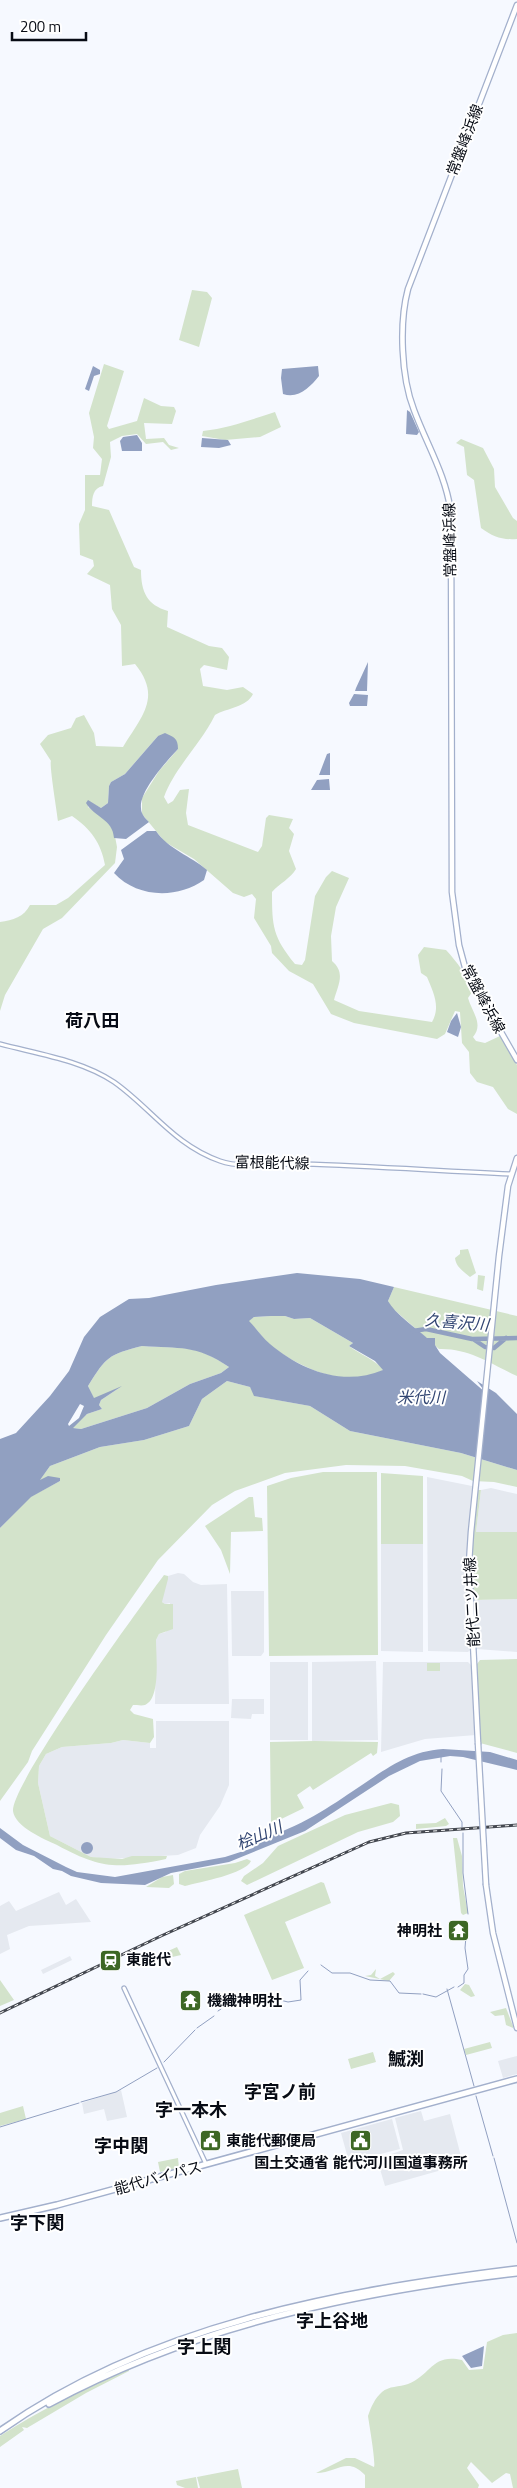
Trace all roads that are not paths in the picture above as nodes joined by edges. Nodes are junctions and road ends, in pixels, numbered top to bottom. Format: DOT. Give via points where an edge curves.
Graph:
graph roads {
  1 [pos="517,5"];
  2 [pos="0,1044"];
  3 [pos="517,1060"];
  4 [pos="517,1158"];
  5 [pos="511,1174"];
  6 [pos="517,1174"];
  7 [pos="124,1988"];
  8 [pos="517,2028"];
  9 [pos="517,2079"];
  10 [pos="206,2164"];
  11 [pos="0,2218"];
  12 [pos="517,2268"];
  13 [pos="517,2273"];
  14 [pos="0,2433"];
  1 -- 3 [label="main road, 常盤峰浜線" via="408,289 404,323 406,388 447,487 451,513 452,892 457,935 466,971"];
  2 -- 5 [label="main road, 富根能代線" via="101,1074 122,1088 165,1129 219,1161"];
  4 -- 5 [label="main road"];
  5 -- 6 [label="main road, 富根能代線"];
  5 -- 8 [label="main road, 能代二ツ井線, bridge" via="493,1309 470,1563 486,1885 493,1933"];
  7 -- 10 [label="main road"];
  9 -- 10 [label="highway, 能代バイパス"];
  10 -- 11 [label="highway, 能代バイパス"];
  12 -- 14 [label="highway" via="342,2297 280,2310 191,2336 86,2380"];
  13 -- 14 [label="highway" via="352,2299 229,2328 154,2354 104,2376"];
}
